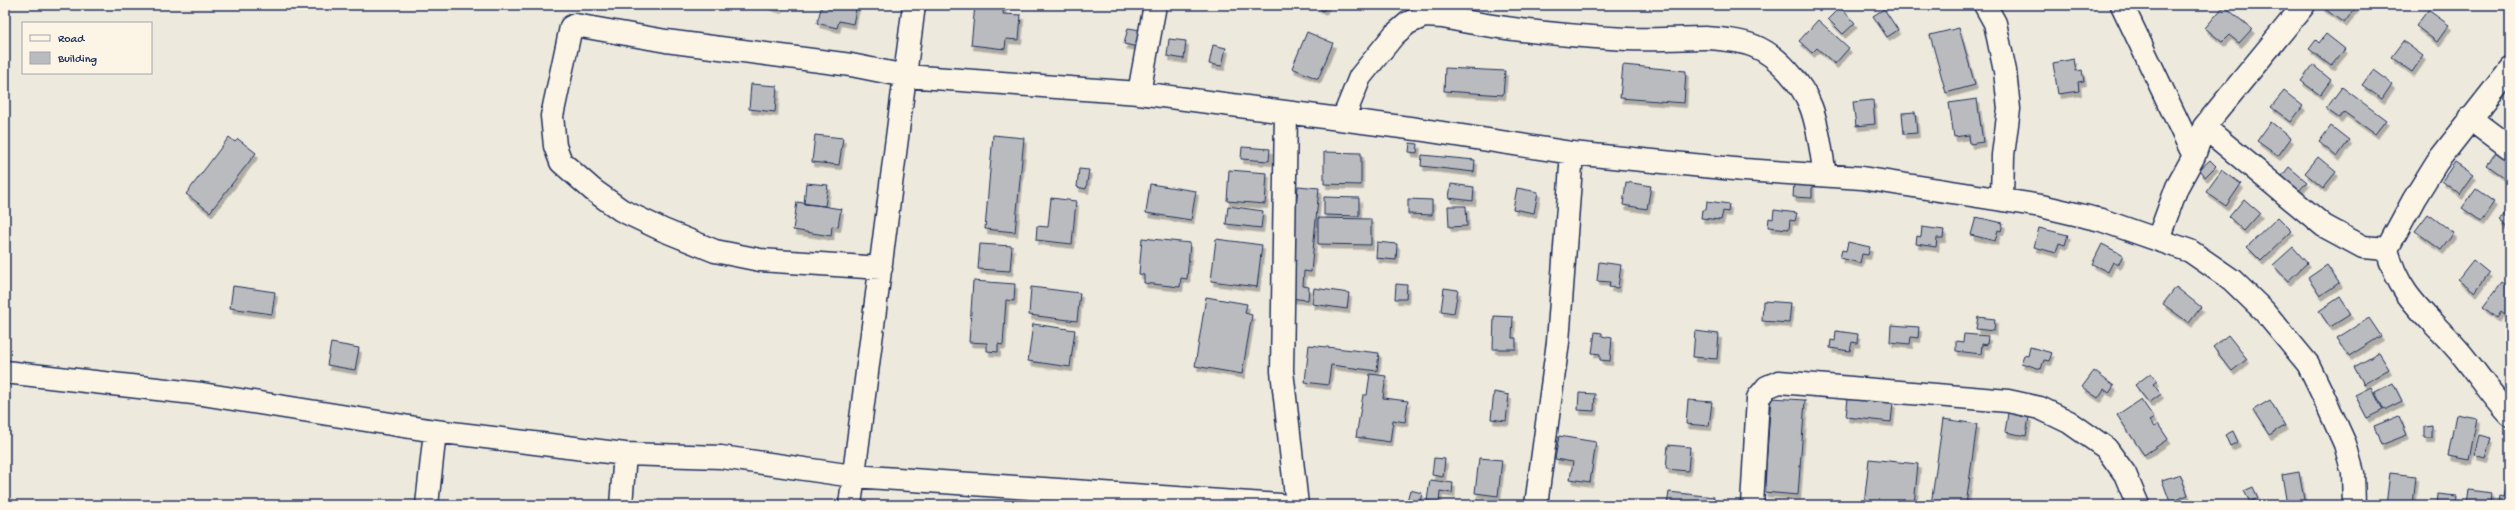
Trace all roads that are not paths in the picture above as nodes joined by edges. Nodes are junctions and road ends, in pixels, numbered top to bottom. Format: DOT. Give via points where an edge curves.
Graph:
graph roads {
  1 [pos="914,5"];
  2 [pos="1155,5"];
  3 [pos="1986,5"];
  4 [pos="2122,5"];
  5 [pos="2304,5"];
  6 [pos="2510,69"];
  7 [pos="906,76"];
  8 [pos="1139,92"];
  9 [pos="1286,113"];
  10 [pos="2470,118"];
  11 [pos="1343,119"];
  12 [pos="2204,127"];
  13 [pos="2510,148"];
  14 [pos="1572,153"];
  15 [pos="2194,156"];
  16 [pos="1825,175"];
  17 [pos="2002,199"];
  18 [pos="2158,239"];
  19 [pos="2386,249"];
  20 [pos="881,268"];
  21 [pos="5,372"];
  22 [pos="2510,415"];
  23 [pos="435,431"];
  24 [pos="625,454"];
  25 [pos="853,476"];
  26 [pos="427,505"];
  27 [pos="621,505"];
  28 [pos="850,505"];
  29 [pos="1280,505"];
  30 [pos="1297,505"];
  31 [pos="1536,505"];
  32 [pos="1752,505"];
  33 [pos="2138,505"];
  34 [pos="2354,505"];
  1 -- 7 [label="street"];
  2 -- 8 [label="street"];
  3 -- 17 [label="street" via="1995,23 2005,71 2009,109 2003,155"];
  4 -- 15 [label="street"];
  5 -- 12 [label="street"];
  6 -- 10 [label="street"];
  7 -- 8 [label="street"];
  7 -- 20 [label="street"];
  7 -- 20 [label="street" via="851,65 666,41 575,25 568,31 552,116 555,146 561,162 621,210 663,230 715,251 760,260"];
  8 -- 9 [label="street"];
  9 -- 11 [label="street"];
  9 -- 30 [label="street" via="1282,371 1285,417"];
  10 -- 13 [label="street"];
  10 -- 19 [label="street" via="2437,162"];
  11 -- 14 [label="street"];
  11 -- 16 [label="street" via="1360,77 1374,58 1408,23 1424,16 1559,36 1707,38 1754,46 1781,64 1810,105 1819,134"];
  12 -- 15 [label="street"];
  12 -- 19 [label="street" via="2324,226 2363,247"];
  14 -- 16 [label="street" via="1744,170"];
  14 -- 31 [label="street" via="1558,342"];
  15 -- 18 [label="street" via="2177,187"];
  16 -- 17 [label="street"];
  17 -- 18 [label="street" via="2101,220"];
  18 -- 34 [label="street" via="2190,251 2232,280 2264,311 2308,364 2345,444 2353,472"];
  19 -- 22 [label="street" via="2392,269 2410,300 2454,346"];
  20 -- 25 [label="street"];
  21 -- 23 [label="street" via="202,394"];
  23 -- 24 [label="street"];
  23 -- 26 [label="street"];
  24 -- 25 [label="street" via="721,457"];
  24 -- 27 [label="street"];
  25 -- 28 [label="street"];
  25 -- 29 [label="street"];
  32 -- 33 [label="street" via="1758,398 1767,387 1779,382 2008,401 2040,408 2069,422 2106,448 2125,474"];
}
